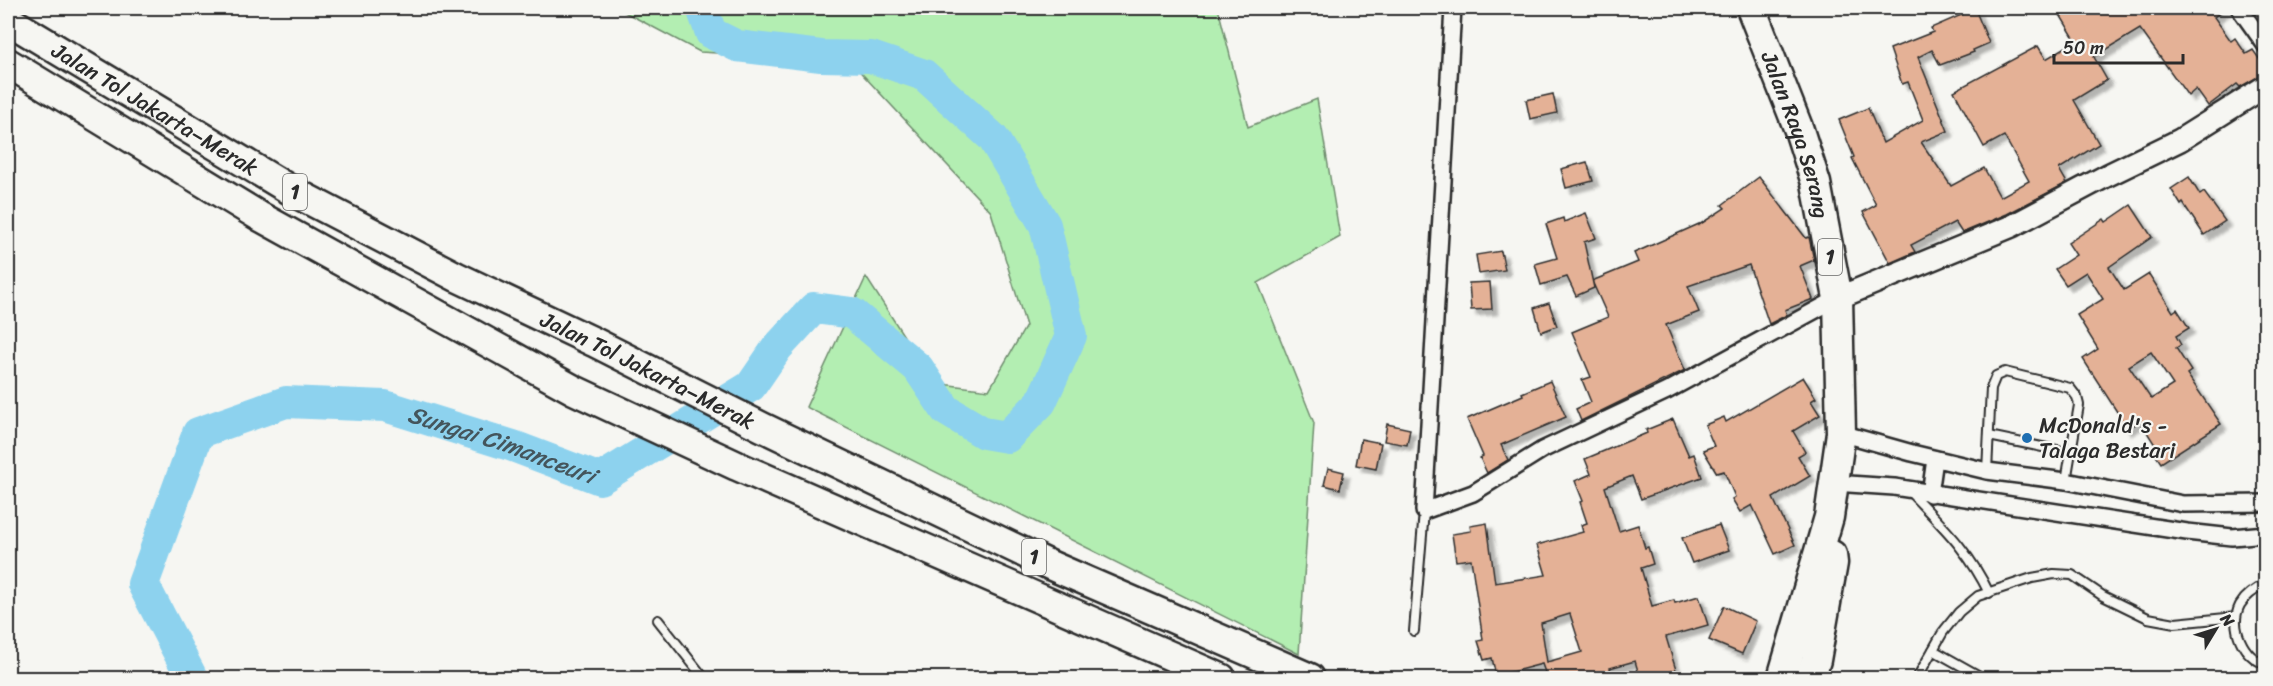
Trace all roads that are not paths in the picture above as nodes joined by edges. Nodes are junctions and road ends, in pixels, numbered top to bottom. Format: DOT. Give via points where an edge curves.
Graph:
graph roads {
  1 [pos="1453,8"];
  2 [pos="1751,8"];
  3 [pos="2239,8"];
  4 [pos="8,20"];
  5 [pos="2265,46"];
  6 [pos="8,63"];
  7 [pos="2265,86"];
  8 [pos="1838,298"];
  9 [pos="1841,433"];
  10 [pos="1989,436"];
  11 [pos="2071,453"];
  12 [pos="1935,459"];
  13 [pos="1987,471"];
  14 [pos="2066,481"];
  15 [pos="1834,483"];
  16 [pos="1908,490"];
  17 [pos="1930,494"];
  18 [pos="2265,504"];
  19 [pos="1424,511"];
  20 [pos="1829,517"];
  21 [pos="2265,534"];
  22 [pos="2265,584"];
  23 [pos="1989,593"];
  24 [pos="2236,617"];
  25 [pos="658,620"];
  26 [pos="1414,631"];
  27 [pos="1933,650"];
  28 [pos="2265,664"];
  29 [pos="704,678"];
  30 [pos="1221,678"];
  31 [pos="1310,678"];
  32 [pos="1782,678"];
  33 [pos="1810,678"];
  34 [pos="1917,678"];
  35 [pos="1983,678"];
  1 -- 19 [label="street"];
  2 -- 8 [label="highway, Jalan Raya Serang / 1" via="1816,183"];
  3 -- 5 [label="street"];
  4 -- 31 [label="highway, Jalan Tol Jakarta–Merak / 1" via="292,190 457,277 1052,566"];
  6 -- 30 [label="highway, Jalan Tol Jakarta–Merak / 1" via="259,216 574,390 737,466"];
  7 -- 8 [label="street" via="2180,141 2012,226"];
  8 -- 9 [label="highway, Jalan Raya Serang / 1"];
  8 -- 19 [label="street" via="1667,392 1542,450 1473,493"];
  9 -- 12 [label="street"];
  9 -- 15 [label="highway, Jalan Raya Serang / 1"];
  10 -- 11 [label="lane"];
  10 -- 11 [label="lane" via="1991,388 1996,376 2005,372 2073,390 2079,405"];
  10 -- 13 [label="lane"];
  11 -- 14 [label="lane"];
  12 -- 13 [label="street"];
  12 -- 17 [label="street"];
  13 -- 14 [label="street"];
  14 -- 18 [label="street" via="2183,504"];
  15 -- 16 [label="street"];
  15 -- 20 [label="highway, Jalan Raya Serang / 1"];
  16 -- 17 [label="street"];
  16 -- 23 [label="lane" via="1962,546"];
  17 -- 21 [label="street" via="2187,532 2232,537"];
  19 -- 26 [label="lane"];
  20 -- 32 [label="highway, Jalan Raya Serang / 1"];
  20 -- 33 [label="highway, Jalan Raya Serang / 1" via="1833,563"];
  22 -- 24 [label="lane" via="2250,592"];
  23 -- 24 [label="lane" via="2054,574 2072,575 2103,596 2148,618 2175,623"];
  23 -- 27 [label="lane" via="1978,596 1959,612"];
  24 -- 28 [label="lane" via="2238,639 2247,653"];
  25 -- 29 [label="lane"];
  27 -- 34 [label="lane"];
  27 -- 35 [label="lane"];
}
